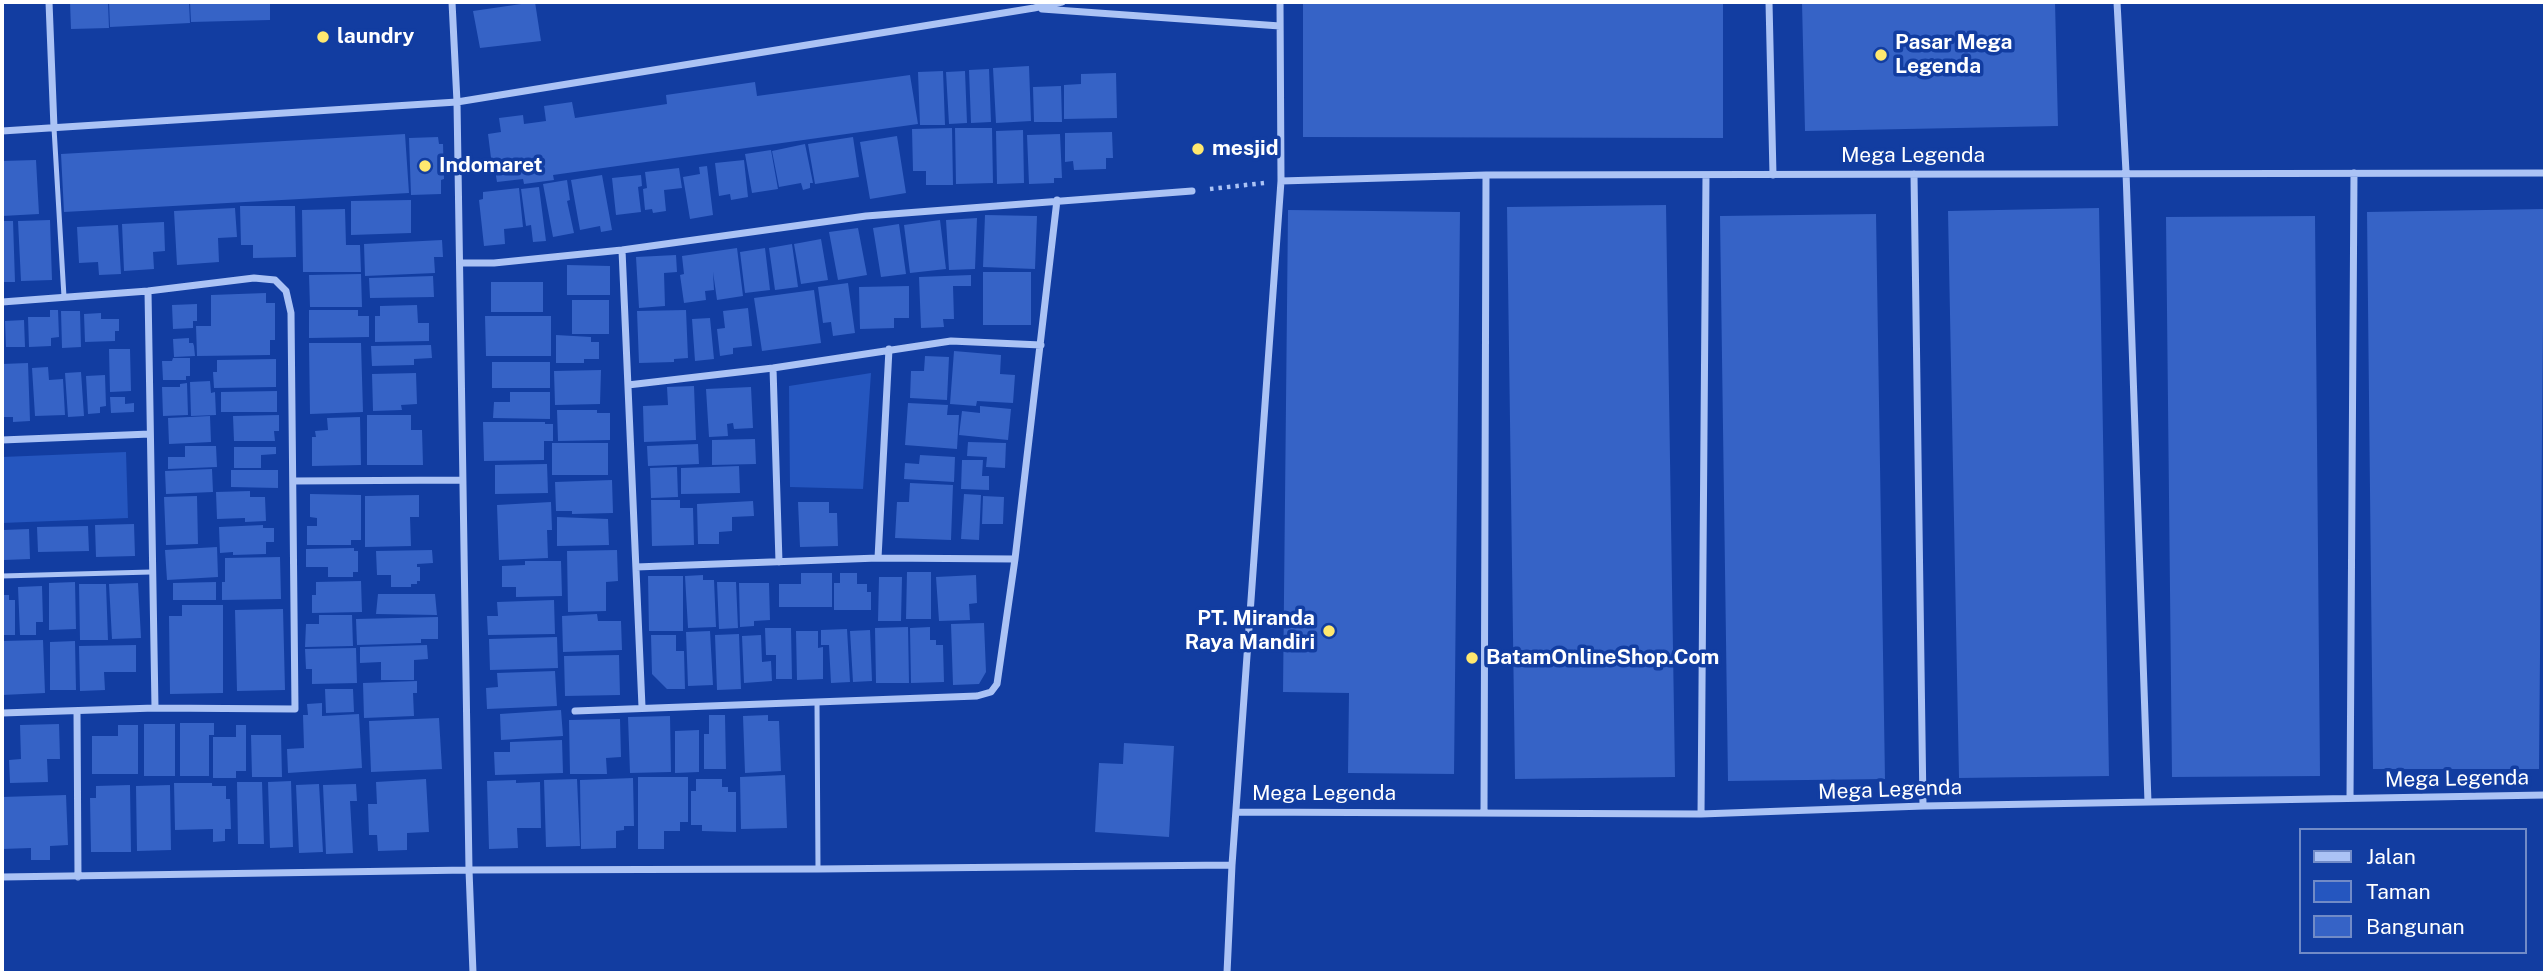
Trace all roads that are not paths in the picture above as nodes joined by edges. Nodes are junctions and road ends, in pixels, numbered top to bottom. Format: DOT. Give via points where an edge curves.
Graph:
graph roads {
  1 [pos="50,2"];
  2 [pos="452,2"];
  3 [pos="1062,2"];
  4 [pos="1280,2"];
  5 [pos="1769,2"];
  6 [pos="2117,2"];
  7 [pos="1034,8"];
  8 [pos="1280,26"];
  9 [pos="457,102"];
  10 [pos="54,128"];
  11 [pos="2,131"];
  12 [pos="2126,172"];
  13 [pos="2354,173"];
  14 [pos="2545,173"];
  15 [pos="1706,174"];
  16 [pos="1773,174"];
  17 [pos="1914,174"];
  18 [pos="1486,175"];
  19 [pos="1281,181"];
  20 [pos="1192,191"];
  21 [pos="1057,200"];
  22 [pos="622,250"];
  23 [pos="460,264"];
  24 [pos="148,291"];
  25 [pos="64,297"];
  26 [pos="2,302"];
  27 [pos="1041,345"];
  28 [pos="888,349"];
  29 [pos="774,368"];
  30 [pos="628,385"];
  31 [pos="150,434"];
  32 [pos="2,440"];
  33 [pos="462,480"];
  34 [pos="293,481"];
  35 [pos="878,558"];
  36 [pos="1015,559"];
  37 [pos="779,562"];
  38 [pos="635,567"];
  39 [pos="151,572"];
  40 [pos="2,576"];
  41 [pos="817,702"];
  42 [pos="642,707"];
  43 [pos="155,708"];
  44 [pos="77,711"];
  45 [pos="575,711"];
  46 [pos="2,713"];
  47 [pos="2545,795"];
  48 [pos="2350,798"];
  49 [pos="2148,802"];
  50 [pos="1923,806"];
  51 [pos="1236,812"];
  52 [pos="1484,812"];
  53 [pos="1701,814"];
  54 [pos="1232,865"];
  55 [pos="818,869"];
  56 [pos="469,870"];
  57 [pos="2,877"];
  58 [pos="78,877"];
  59 [pos="473,973"];
  60 [pos="1227,973"];
  1 -- 10 [label="street"];
  2 -- 9 [label="street"];
  3 -- 7 [label="street"];
  4 -- 8 [label="street, Mega Legenda"];
  5 -- 16 [label="street"];
  6 -- 12 [label="street"];
  7 -- 8 [label="street"];
  7 -- 9 [label="street"];
  8 -- 19 [label="street, Mega Legenda"];
  9 -- 10 [label="street"];
  9 -- 23 [label="street"];
  10 -- 11 [label="street"];
  10 -- 25 [label="lane"];
  12 -- 13 [label="street, Mega Legenda"];
  12 -- 17 [label="street, Mega Legenda"];
  12 -- 49 [label="street"];
  13 -- 14 [label="street, Mega Legenda"];
  13 -- 48 [label="street"];
  15 -- 16 [label="street, Mega Legenda"];
  15 -- 18 [label="street, Mega Legenda"];
  15 -- 53 [label="street"];
  16 -- 17 [label="street, Mega Legenda"];
  17 -- 50 [label="street"];
  18 -- 19 [label="street, Mega Legenda"];
  18 -- 52 [label="street"];
  19 -- 51 [label="street, Mega Legenda"];
  20 -- 21 [label="street"];
  21 -- 22 [label="street" via="866,216"];
  21 -- 27 [label="street"];
  22 -- 23 [label="street"];
  22 -- 30 [label="street"];
  23 -- 33 [label="street"];
  24 -- 25 [label="street"];
  24 -- 31 [label="street"];
  24 -- 34 [label="street" via="254,278 275,280 286,291 291,313"];
  25 -- 26 [label="street"];
  27 -- 28 [label="street" via="951,341"];
  27 -- 36 [label="street"];
  28 -- 29 [label="street"];
  28 -- 35 [label="street"];
  29 -- 30 [label="street"];
  29 -- 37 [label="street"];
  30 -- 38 [label="street"];
  31 -- 32 [label="street"];
  31 -- 39 [label="street"];
  33 -- 34 [label="street"];
  33 -- 56 [label="street"];
  34 -- 43 [label="street" via="296,709"];
  35 -- 36 [label="street"];
  35 -- 37 [label="street"];
  36 -- 41 [label="street" via="997,684 991,692"];
  37 -- 38 [label="street"];
  38 -- 42 [label="street"];
  39 -- 40 [label="lane"];
  39 -- 43 [label="street"];
  41 -- 42 [label="street"];
  41 -- 55 [label="lane"];
  42 -- 45 [label="street"];
  43 -- 44 [label="street"];
  44 -- 46 [label="street"];
  44 -- 58 [label="street"];
  47 -- 48 [label="street, Mega Legenda"];
  48 -- 49 [label="street, Mega Legenda"];
  49 -- 50 [label="street, Mega Legenda"];
  50 -- 53 [label="street, Mega Legenda"];
  51 -- 52 [label="street, Mega Legenda"];
  51 -- 54 [label="street, Mega Legenda"];
  52 -- 53 [label="street, Mega Legenda"];
  54 -- 55 [label="street"];
  54 -- 60 [label="street, Mega Legenda"];
  55 -- 56 [label="street"];
  56 -- 58 [label="street"];
  56 -- 59 [label="street"];
  57 -- 58 [label="street"];
}
